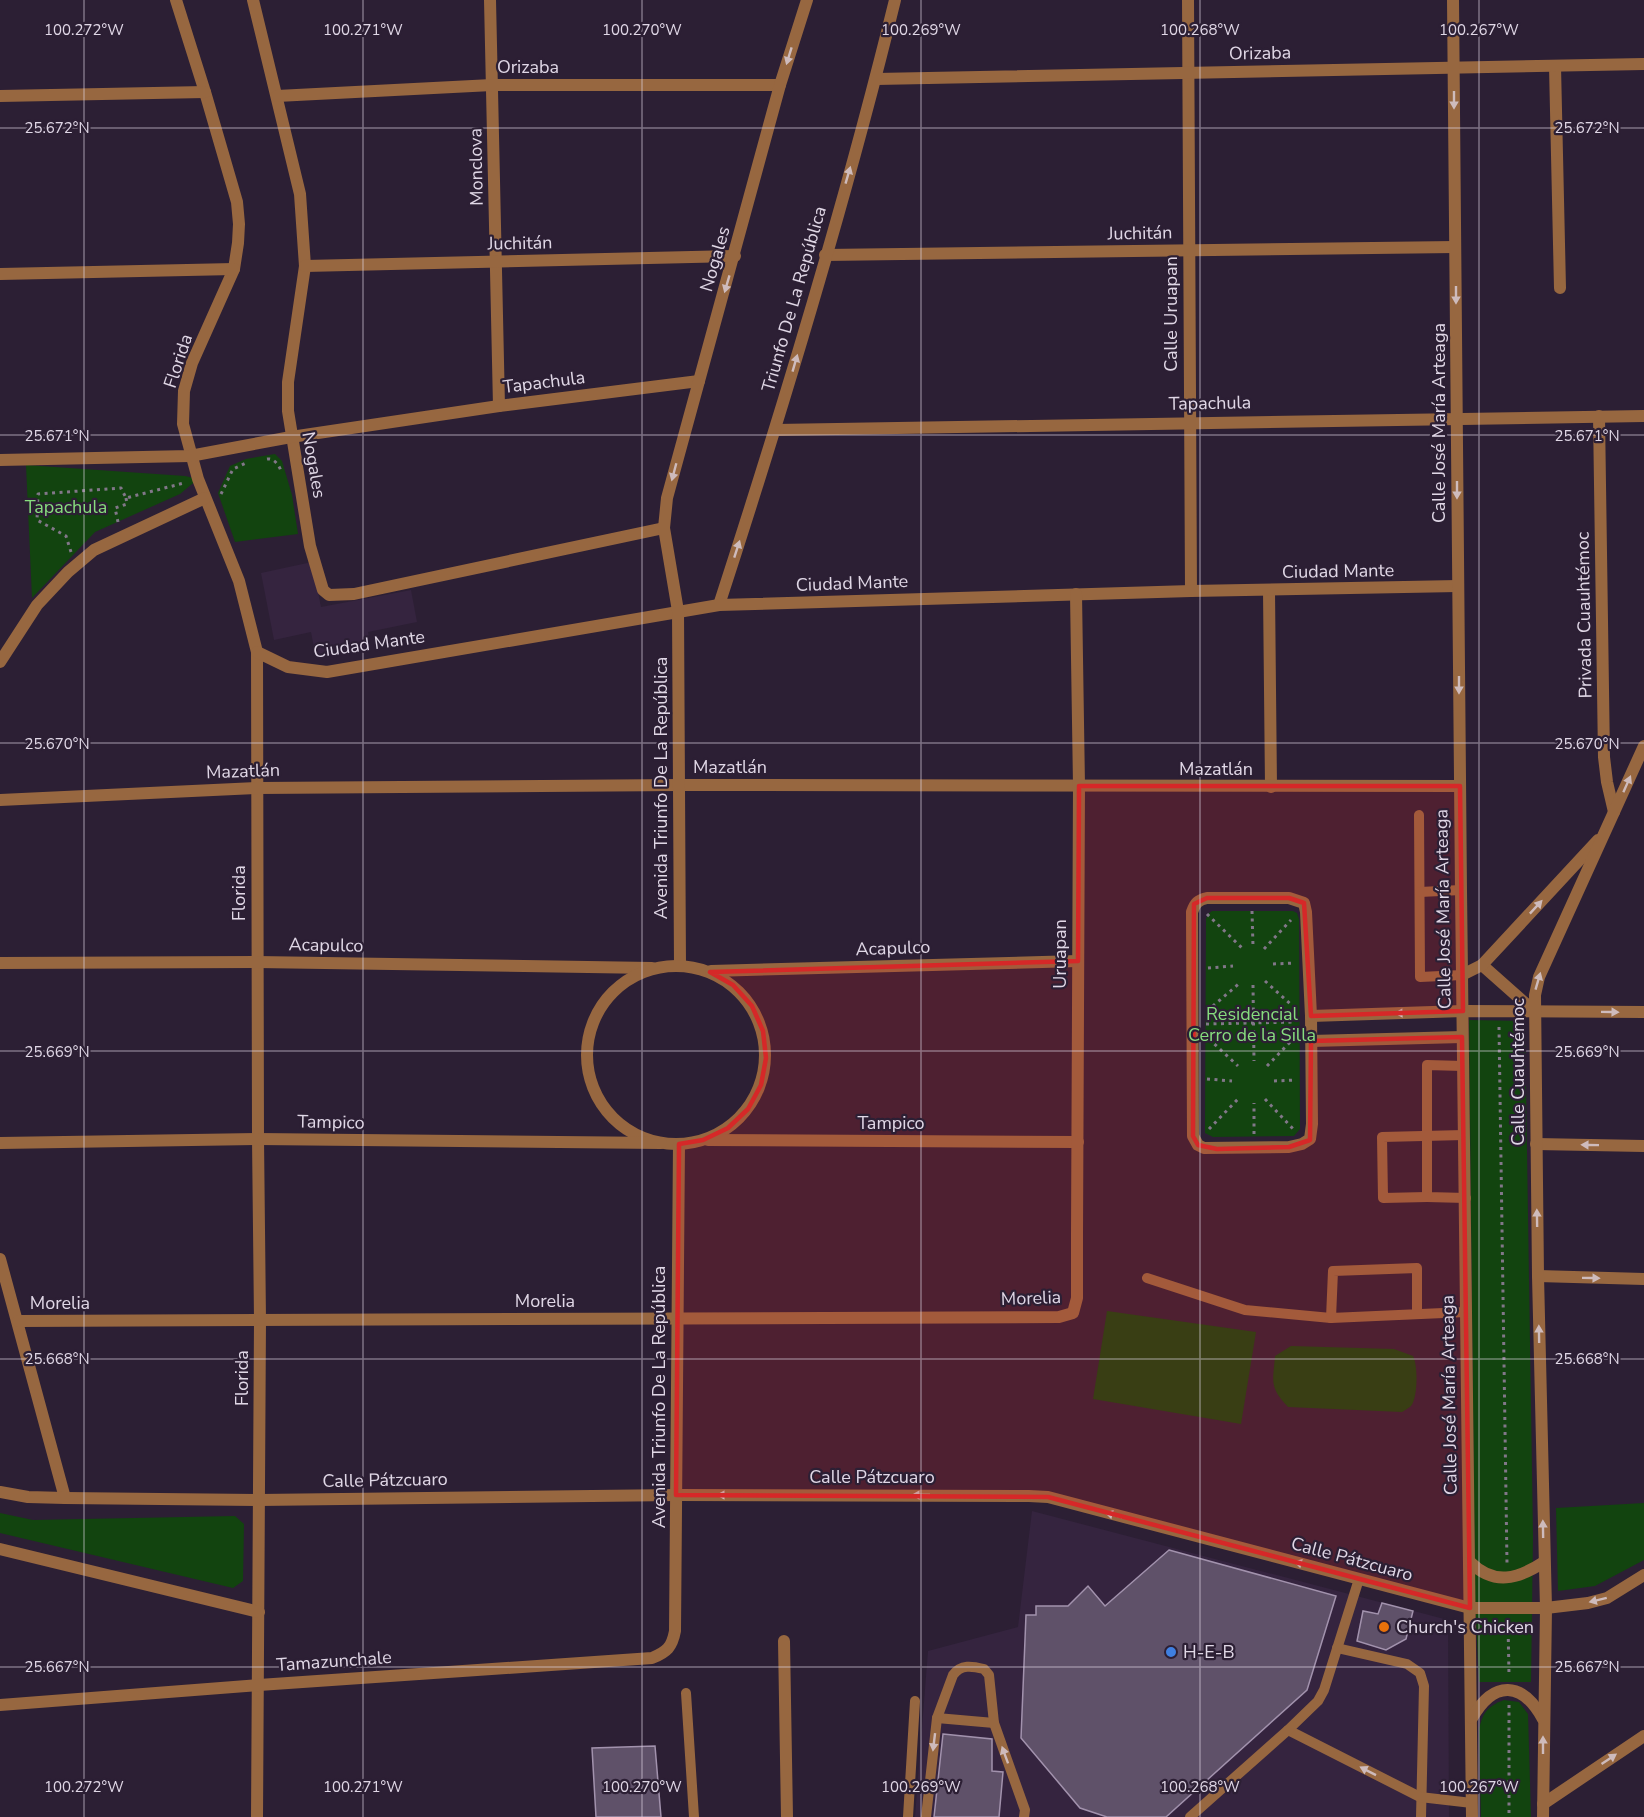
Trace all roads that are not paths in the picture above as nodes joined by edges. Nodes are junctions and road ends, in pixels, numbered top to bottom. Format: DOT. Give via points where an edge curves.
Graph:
graph roads {
  1 [pos="176,0"];
  2 [pos="253,0"];
  3 [pos="490,0"];
  4 [pos="807,0"];
  5 [pos="896,0"];
  6 [pos="1188,0"];
  7 [pos="1453,0"];
  8 [pos="1644,64"];
  9 [pos="1555,66"];
  10 [pos="1454,68"];
  11 [pos="1189,73"];
  12 [pos="876,79"];
  13 [pos="492,85"];
  14 [pos="780,85"];
  15 [pos="205,92"];
  16 [pos="0,96"];
  17 [pos="277,96"];
  18 [pos="1455,247"];
  19 [pos="1189,251"];
  20 [pos="825,255"];
  21 [pos="735,256"];
  22 [pos="497,262"];
  23 [pos="305,266"];
  24 [pos="234,269"];
  25 [pos="0,274"];
  26 [pos="1560,288"];
  27 [pos="699,381"];
  28 [pos="500,406"];
  29 [pos="1599,416"];
  30 [pos="1644,416"];
  31 [pos="1457,418"];
  32 [pos="1190,422"];
  33 [pos="776,430"];
  34 [pos="291,437"];
  35 [pos="190,456"];
  36 [pos="0,460"];
  37 [pos="205,498"];
  38 [pos="664,528"];
  39 [pos="1458,586"];
  40 [pos="1191,591"];
  41 [pos="1269,591"];
  42 [pos="1076,594"];
  43 [pos="719,604"];
  44 [pos="678,611"];
  45 [pos="257,652"];
  46 [pos="0,662"];
  47 [pos="1644,746"];
  48 [pos="680,785"];
  49 [pos="1079,786"];
  50 [pos="1460,786"];
  51 [pos="1271,787"];
  52 [pos="258,788"];
  53 [pos="0,800"];
  54 [pos="1614,812"];
  55 [pos="1419,815"];
  56 [pos="1605,833"];
  57 [pos="1461,890"];
  58 [pos="1420,892"];
  59 [pos="1078,961"];
  60 [pos="257,962"];
  61 [pos="0,963"];
  62 [pos="680,965"];
  63 [pos="1482,965"];
  64 [pos="651,968"];
  65 [pos="710,972"];
  66 [pos="1462,975"];
  67 [pos="1463,1011"];
  68 [pos="1534,1011"];
  69 [pos="1644,1012"];
  70 [pos="1311,1019"];
  71 [pos="1462,1037"];
  72 [pos="1311,1041"];
  73 [pos="1463,1066"];
  74 [pos="1464,1135"];
  75 [pos="1427,1136"];
  76 [pos="258,1139"];
  77 [pos="703,1140"];
  78 [pos="1078,1142"];
  79 [pos="0,1143"];
  80 [pos="661,1143"];
  81 [pos="679,1144"];
  82 [pos="1536,1144"];
  83 [pos="1644,1146"];
  84 [pos="1427,1197"];
  85 [pos="1466,1198"];
  86 [pos="0,1259"];
  87 [pos="1538,1276"];
  88 [pos="1147,1278"];
  89 [pos="1644,1279"];
  90 [pos="1466,1312"];
  91 [pos="1072,1313"];
  92 [pos="1417,1314"];
  93 [pos="677,1318"];
  94 [pos="1332,1318"];
  95 [pos="260,1320"];
  96 [pos="18,1321"];
  97 [pos="0,1492"];
  98 [pos="676,1495"];
  99 [pos="65,1498"];
  100 [pos="259,1500"];
  101 [pos="0,1550"];
  102 [pos="1470,1562"];
  103 [pos="1544,1562"];
  104 [pos="1644,1575"];
  105 [pos="1359,1579"];
  106 [pos="1470,1608"];
  107 [pos="1546,1608"];
  108 [pos="259,1612"];
  109 [pos="784,1641"];
  110 [pos="1337,1648"];
  111 [pos="669,1650"];
  112 [pos="260,1685"];
  113 [pos="686,1693"];
  114 [pos="915,1701"];
  115 [pos="0,1705"];
  116 [pos="937,1718"];
  117 [pos="1472,1719"];
  118 [pos="1543,1719"];
  119 [pos="994,1723"];
  120 [pos="1288,1731"];
  121 [pos="1644,1736"];
  122 [pos="1420,1797"];
  123 [pos="1472,1803"];
  124 [pos="1543,1804"];
  125 [pos="1027,1815"];
  126 [pos="257,1817"];
  127 [pos="694,1817"];
  128 [pos="787,1817"];
  129 [pos="908,1817"];
  130 [pos="926,1817"];
  131 [pos="1190,1817"];
  132 [pos="1421,1817"];
  133 [pos="1472,1817"];
  134 [pos="1543,1817"];
  1 -- 15 [label="street, Florida"];
  2 -- 17 [label="street, Nogales"];
  3 -- 13 [label="street, Monclova"];
  4 -- 14 [label="street, Nogales, one-way"];
  5 -- 12 [label="street, Triunfo De La República"];
  6 -- 11 [label="street, Calle Uruapan"];
  7 -- 10 [label="street, Calle José María Arteaga"];
  8 -- 9 [label="street, Orizaba"];
  9 -- 10 [label="street, Orizaba"];
  9 -- 26 [label="street"];
  10 -- 11 [label="street, Orizaba"];
  10 -- 18 [label="street, Calle José María Arteaga, one-way"];
  11 -- 12 [label="street, Orizaba"];
  11 -- 19 [label="street, Calle Uruapan"];
  20 -- 12 [label="street, Triunfo De La República, one-way"];
  13 -- 14 [label="street, Orizaba"];
  13 -- 17 [label="street, Orizaba"];
  13 -- 22 [label="street, Monclova"];
  14 -- 21 [label="street, Nogales"];
  15 -- 16 [label="street"];
  15 -- 24 [label="street, Florida" via="237,202"];
  17 -- 23 [label="street, Nogales" via="300,194"];
  18 -- 19 [label="street, Juchitán"];
  18 -- 31 [label="street, Calle José María Arteaga, one-way"];
  19 -- 20 [label="street, Juchitán"];
  19 -- 32 [label="street, Calle Uruapan"];
  33 -- 20 [label="street, Triunfo De La República, one-way"];
  21 -- 22 [label="street, Juchitán"];
  21 -- 27 [label="street, Nogales, one-way"];
  22 -- 23 [label="street, Juchitán"];
  22 -- 28 [label="street, Monclova"];
  23 -- 34 [label="street, Nogales" via="288,382"];
  24 -- 25 [label="street"];
  24 -- 35 [label="street, Florida" via="192,363 184,391 183,424"];
  27 -- 28 [label="street, Tapachula"];
  27 -- 38 [label="street, Nogales, one-way" via="667,498"];
  28 -- 34 [label="street, Tapachula"];
  29 -- 30 [label="street, Tapachula"];
  29 -- 31 [label="street, Tapachula"];
  29 -- 54 [label="street, Privada Cuauhtémoc" via="1604,757"];
  31 -- 32 [label="street, Tapachula"];
  31 -- 39 [label="street, Calle José María Arteaga, one-way"];
  32 -- 33 [label="street, Tapachula"];
  32 -- 40 [label="street, Calle Uruapan"];
  43 -- 33 [label="street, Triunfo De La República, one-way"];
  34 -- 35 [label="street, Tapachula"];
  34 -- 38 [label="street, Nogales" via="310,546 321,585 329,595 354,594"];
  35 -- 36 [label="street, Tapachula"];
  35 -- 37 [label="street, Florida"];
  37 -- 45 [label="street, Florida" via="239,581"];
  37 -- 46 [label="street" via="85,557 37,605"];
  38 -- 44 [label="street, Nogales"];
  39 -- 41 [label="street, Ciudad Mante"];
  39 -- 50 [label="street, Calle José María Arteaga, one-way"];
  40 -- 41 [label="street, Ciudad Mante"];
  40 -- 42 [label="street, Ciudad Mante"];
  41 -- 51 [label="street"];
  42 -- 43 [label="street, Ciudad Mante"];
  42 -- 49 [label="street, Uruapan"];
  43 -- 44 [label="street, Ciudad Mante"];
  44 -- 45 [label="street, Ciudad Mante" via="327,672 288,667"];
  44 -- 48 [label="street, Avenida Triunfo De La República"];
  45 -- 52 [label="street, Florida"];
  54 -- 47 [label="street, Calle Cuauhtémoc, one-way"];
  48 -- 49 [label="street, Mazatlán"];
  48 -- 52 [label="street, Mazatlán"];
  48 -- 62 [label="street, Avenida Triunfo De La República"];
  49 -- 51 [label="street, Mazatlán"];
  49 -- 59 [label="street, Uruapan"];
  50 -- 51 [label="street, Mazatlán"];
  50 -- 57 [label="street, Calle José María Arteaga"];
  52 -- 53 [label="street, Mazatlán"];
  52 -- 60 [label="street, Florida"];
  54 -- 56 [label="street, Calle Cuauhtémoc"];
  55 -- 58 [label="lane"];
  63 -- 56 [label="street, one-way"];
  68 -- 56 [label="street, Calle Cuauhtémoc, one-way" via="1539,977"];
  57 -- 58 [label="lane"];
  57 -- 66 [label="street, Calle José María Arteaga"];
  58 -- 66 [label="lane" via="1420,977"];
  59 -- 65 [label="street, Acapulco"];
  59 -- 78 [label="street, Uruapan"];
  60 -- 61 [label="street, Acapulco"];
  60 -- 64 [label="street, Acapulco"];
  60 -- 76 [label="street, Florida"];
  62 -- 64 [label="street"];
  62 -- 65 [label="street"];
  63 -- 66 [label="street"];
  63 -- 68 [label="street"];
  64 -- 80 [label="street" via="610,993 588,1036 586,1060 602,1105 618,1123 638,1136"];
  65 -- 77 [label="street" via="733,985 752,1006 763,1031 766,1058 761,1084 748,1108 728,1128"];
  66 -- 67 [label="street, Calle José María Arteaga"];
  67 -- 68 [label="street"];
  67 -- 70 [label="street, one-way"];
  67 -- 71 [label="street, Calle José María Arteaga"];
  68 -- 69 [label="street, one-way"];
  68 -- 82 [label="street, Calle Cuauhtémoc"];
  70 -- 72 [label="street"];
  70 -- 72 [label="street" via="1304,903 1288,898 1207,898 1194,904 1192,1078 1193,1136 1198,1145 1289,1147 1310,1139"];
  71 -- 72 [label="street"];
  71 -- 73 [label="street, Calle José María Arteaga"];
  73 -- 74 [label="street, Calle José María Arteaga"];
  73 -- 75 [label="lane" via="1427,1065"];
  74 -- 75 [label="lane"];
  74 -- 85 [label="street, Calle José María Arteaga"];
  75 -- 84 [label="lane"];
  75 -- 84 [label="lane" via="1382,1137 1383,1198"];
  76 -- 79 [label="street, Tampico"];
  76 -- 80 [label="street, Tampico"];
  76 -- 95 [label="street, Florida"];
  77 -- 78 [label="street, Tampico"];
  77 -- 81 [label="street"];
  78 -- 91 [label="street, Uruapan" via="1077,1298"];
  80 -- 81 [label="street"];
  81 -- 93 [label="street, Avenida Triunfo De La República"];
  83 -- 82 [label="street, one-way"];
  87 -- 82 [label="street, Calle Cuauhtémoc, one-way"];
  84 -- 85 [label="lane"];
  85 -- 90 [label="street, Calle José María Arteaga"];
  86 -- 96 [label="street"];
  87 -- 89 [label="street, one-way"];
  103 -- 87 [label="street, one-way"];
  88 -- 94 [label="lane" via="1245,1310"];
  90 -- 92 [label="lane"];
  90 -- 102 [label="street, Calle José María Arteaga"];
  91 -- 93 [label="street, Morelia" via="1059,1317"];
  92 -- 94 [label="lane"];
  92 -- 94 [label="lane" via="1417,1268 1333,1271"];
  93 -- 95 [label="street, Morelia"];
  93 -- 98 [label="street, Avenida Triunfo De La República"];
  95 -- 96 [label="street, Morelia"];
  95 -- 100 [label="street, Florida"];
  96 -- 99 [label="street"];
  97 -- 99 [label="street, Calle Pátzcuaro"];
  98 -- 100 [label="street, Calle Pátzcuaro"];
  105 -- 98 [label="street, Calle Pátzcuaro, one-way" via="1048,1497"];
  98 -- 111 [label="street, Avenida Triunfo De La República" via="675,1631"];
  99 -- 100 [label="street, Calle Pátzcuaro"];
  100 -- 108 [label="street, Florida"];
  101 -- 108 [label="street"];
  102 -- 103 [label="street" via="1477,1570 1507,1578 1527,1574"];
  102 -- 106 [label="street, Calle José María Arteaga"];
  103 -- 107 [label="street"];
  104 -- 107 [label="street, Calle Pátzcuaro, one-way" via="1607,1598"];
  105 -- 106 [label="street, Calle Pátzcuaro"];
  105 -- 110 [label="lane"];
  106 -- 107 [label="street, Calle Pátzcuaro"];
  106 -- 117 [label="street, Calle José María Arteaga"];
  107 -- 118 [label="street"];
  108 -- 112 [label="street, Florida"];
  109 -- 128 [label="street"];
  110 -- 120 [label="lane" via="1318,1701"];
  110 -- 122 [label="lane" via="1407,1664 1420,1673 1424,1686"];
  111 -- 112 [label="street, Tamazunchale" via="651,1658"];
  112 -- 115 [label="street, Tamazunchale"];
  112 -- 126 [label="street, Florida"];
  113 -- 127 [label="lane"];
  114 -- 129 [label="lane"];
  116 -- 119 [label="lane"];
  116 -- 119 [label="lane" via="956,1670 964,1666 980,1668 989,1675"];
  116 -- 130 [label="lane, one-way"];
  117 -- 118 [label="street" via="1488,1696 1509,1690 1535,1703"];
  117 -- 123 [label="street, Calle José María Arteaga"];
  124 -- 118 [label="street, one-way"];
  125 -- 119 [label="lane, one-way"];
  122 -- 120 [label="lane, one-way"];
  120 -- 131 [label="lane"];
  124 -- 121 [label="street, one-way"];
  122 -- 123 [label="lane"];
  122 -- 132 [label="lane"];
  123 -- 133 [label="street, Calle José María Arteaga"];
  124 -- 134 [label="street"];
}
